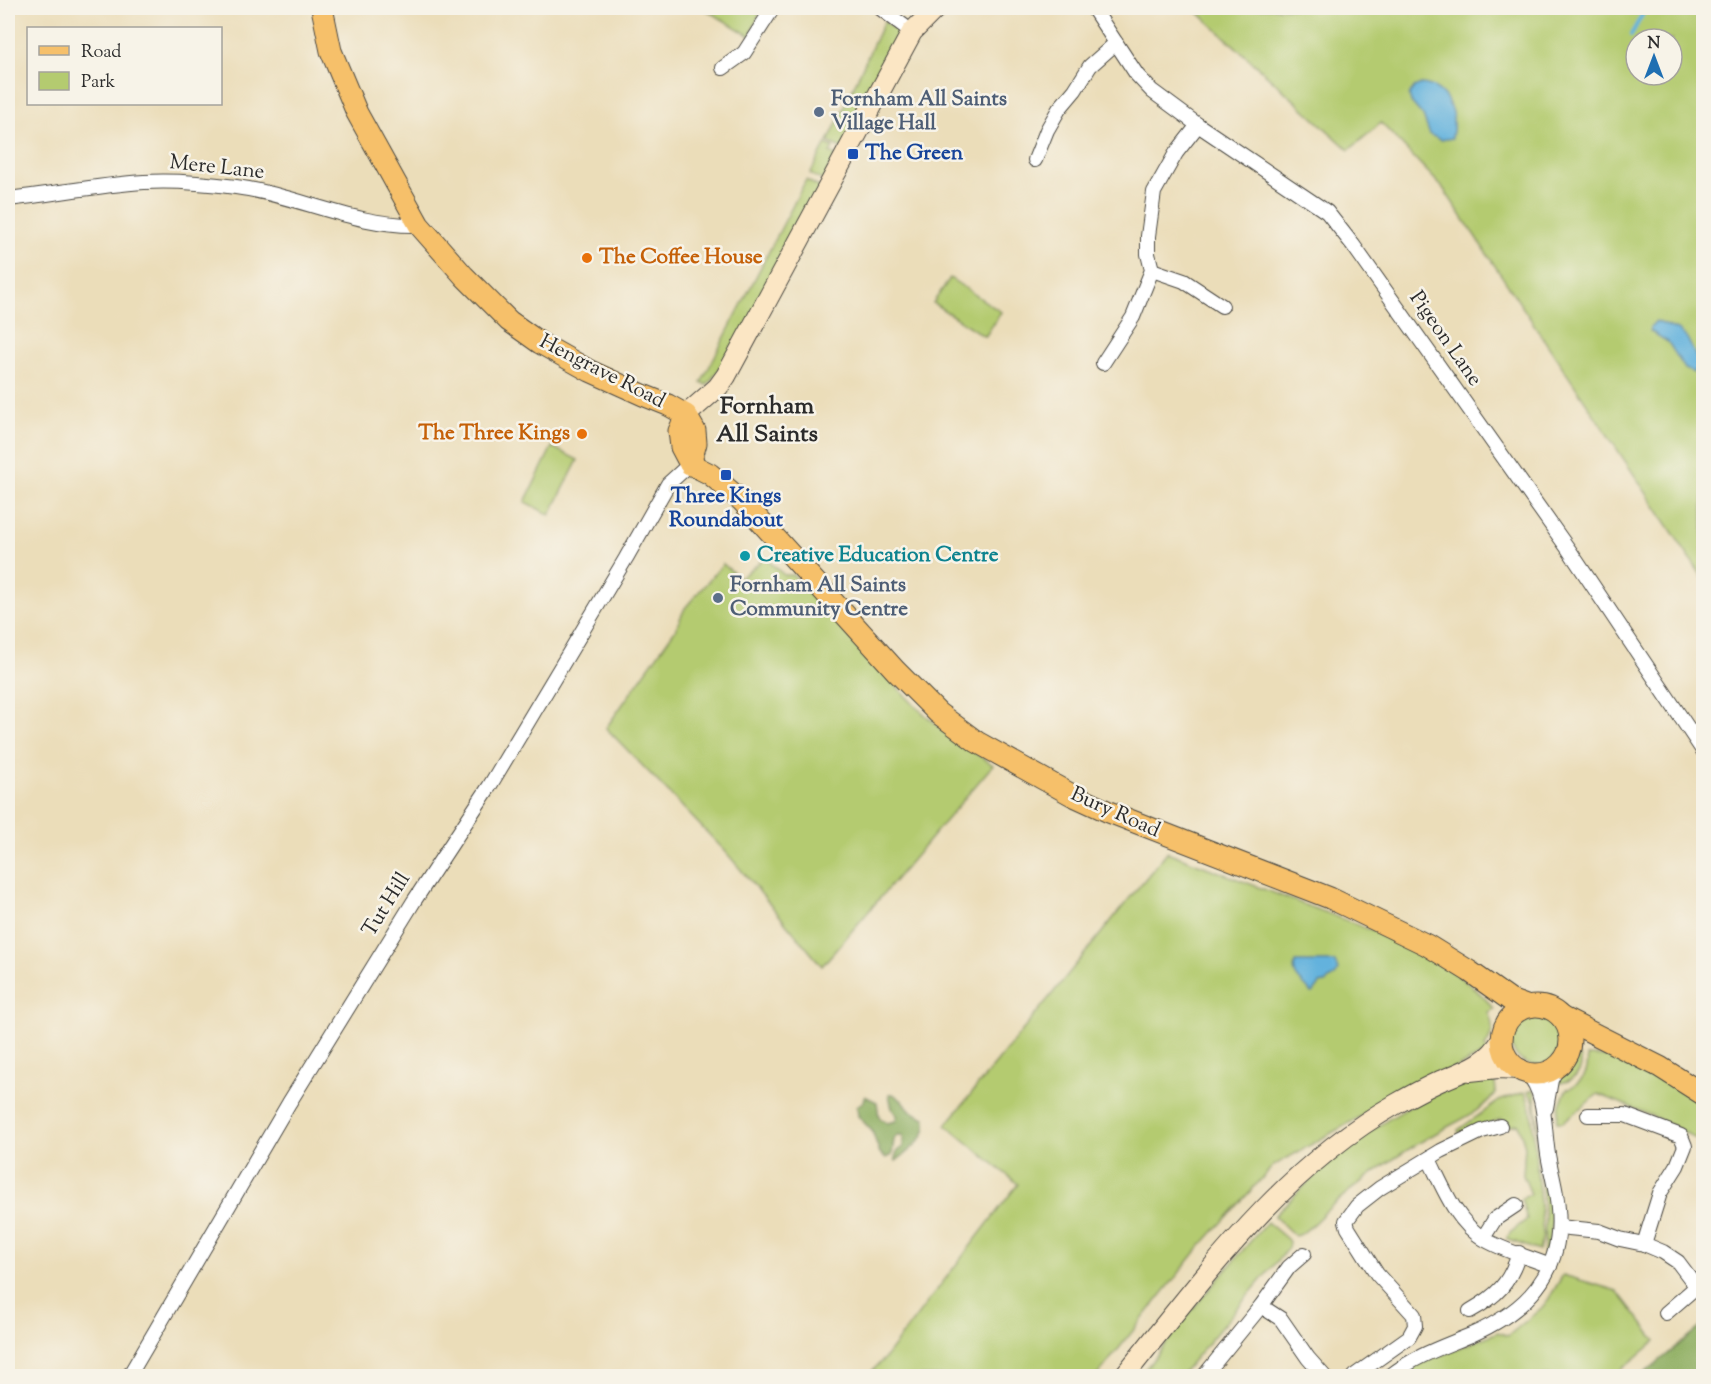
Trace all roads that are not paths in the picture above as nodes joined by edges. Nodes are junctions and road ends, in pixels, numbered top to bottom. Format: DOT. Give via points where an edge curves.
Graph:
graph roads {
  1 [pos="322,8"];
  2 [pos="772,8"];
  3 [pos="880,8"];
  4 [pos="936,8"];
  5 [pos="1093,8"];
  6 [pos="912,32"];
  7 [pos="1116,43"];
  8 [pos="723,68"];
  9 [pos="1198,125"];
  10 [pos="1035,160"];
  11 [pos="8,199"];
  12 [pos="419,225"];
  13 [pos="1152,270"];
  14 [pos="1222,306"];
  15 [pos="1103,363"];
  16 [pos="686,415"];
  17 [pos="690,464"];
  18 [pos="1704,752"];
  19 [pos="1478,978"];
  20 [pos="1529,1007"];
  21 [pos="1561,1017"];
  22 [pos="1503,1034"];
  23 [pos="1624,1050"];
  24 [pos="1563,1060"];
  25 [pos="1467,1071"];
  26 [pos="1523,1071"];
  27 [pos="1704,1095"];
  28 [pos="1588,1115"];
  29 [pos="1544,1119"];
  30 [pos="1500,1126"];
  31 [pos="1429,1159"];
  32 [pos="1516,1205"];
  33 [pos="1559,1227"];
  34 [pos="1483,1238"];
  35 [pos="1644,1244"];
  36 [pos="1304,1254"];
  37 [pos="1519,1254"];
  38 [pos="1550,1266"];
  39 [pos="1700,1284"];
  40 [pos="1261,1306"];
  41 [pos="1470,1311"];
  42 [pos="1666,1313"];
  43 [pos="129,1377"];
  44 [pos="1124,1377"];
  45 [pos="1204,1377"];
  46 [pos="1324,1377"];
  47 [pos="1354,1377"];
  48 [pos="1390,1377"];
  1 -- 12 [label="main road, Hengrave Road" via="331,51 357,113"];
  2 -- 8 [label="street" via="744,53"];
  3 -- 6 [label="street"];
  4 -- 6 [label="main road"];
  5 -- 7 [label="street, Pigeon Lane"];
  6 -- 16 [label="main road" via="726,376"];
  7 -- 9 [label="street, Pigeon Lane" via="1152,91"];
  7 -- 10 [label="street" via="1090,66 1059,109"];
  9 -- 13 [label="street" via="1171,160 1154,192 1148,237"];
  9 -- 18 [label="street, Pigeon Lane" via="1327,212 1569,550"];
  11 -- 12 [label="street, Mere Lane" via="145,182 195,183 255,190 374,222"];
  12 -- 16 [label="main road, Hengrave Road" via="509,321 590,371"];
  13 -- 14 [label="street" via="1184,281"];
  13 -- 15 [label="street" via="1133,317"];
  16 -- 17 [label="main road" via="679,430 681,447"];
  17 -- 19 [label="main road, Bury Road" via="710,474 742,501 896,671 938,713 977,742 1109,812 1330,898 1427,945"];
  17 -- 43 [label="street, Tut Hill" via="668,484 489,787 273,1130"];
  19 -- 20 [label="main road, Bury Road" via="1510,1000"];
  19 -- 22 [label="main road, Bury Road" via="1503,1016"];
  20 -- 21 [label="main road" via="1546,1008"];
  20 -- 22 [label="main road" via="1510,1019"];
  21 -- 23 [label="main road"];
  21 -- 24 [label="main road" via="1570,1035"];
  22 -- 25 [label="main road" via="1496,1051"];
  22 -- 26 [label="main road" via="1507,1057"];
  23 -- 24 [label="main road" via="1583,1050"];
  23 -- 27 [label="main road"];
  24 -- 26 [label="main road" via="1549,1071"];
  24 -- 29 [label="street" via="1551,1080"];
  25 -- 26 [label="main road"];
  25 -- 44 [label="main road" via="1396,1104 1354,1130 1310,1166 1262,1212"];
  26 -- 29 [label="street" via="1533,1079"];
  28 -- 35 [label="street" via="1625,1115 1681,1136 1685,1146 1660,1192"];
  29 -- 33 [label="street"];
  30 -- 31 [label="street" via="1482,1131"];
  31 -- 34 [label="street" via="1451,1202"];
  31 -- 47 [label="street" via="1380,1188 1357,1206 1346,1221 1377,1274 1414,1315 1415,1326 1409,1337"];
  32 -- 34 [label="street" via="1495,1219"];
  33 -- 35 [label="street" via="1599,1231"];
  33 -- 38 [label="street"];
  34 -- 37 [label="street"];
  35 -- 39 [label="street" via="1678,1262"];
  36 -- 40 [label="street" via="1289,1267"];
  37 -- 38 [label="street"];
  37 -- 41 [label="street" via="1513,1273 1503,1285"];
  38 -- 48 [label="street" via="1516,1310 1416,1358"];
  39 -- 42 [label="street"];
  40 -- 45 [label="street"];
  40 -- 46 [label="street" via="1281,1319"];
}
